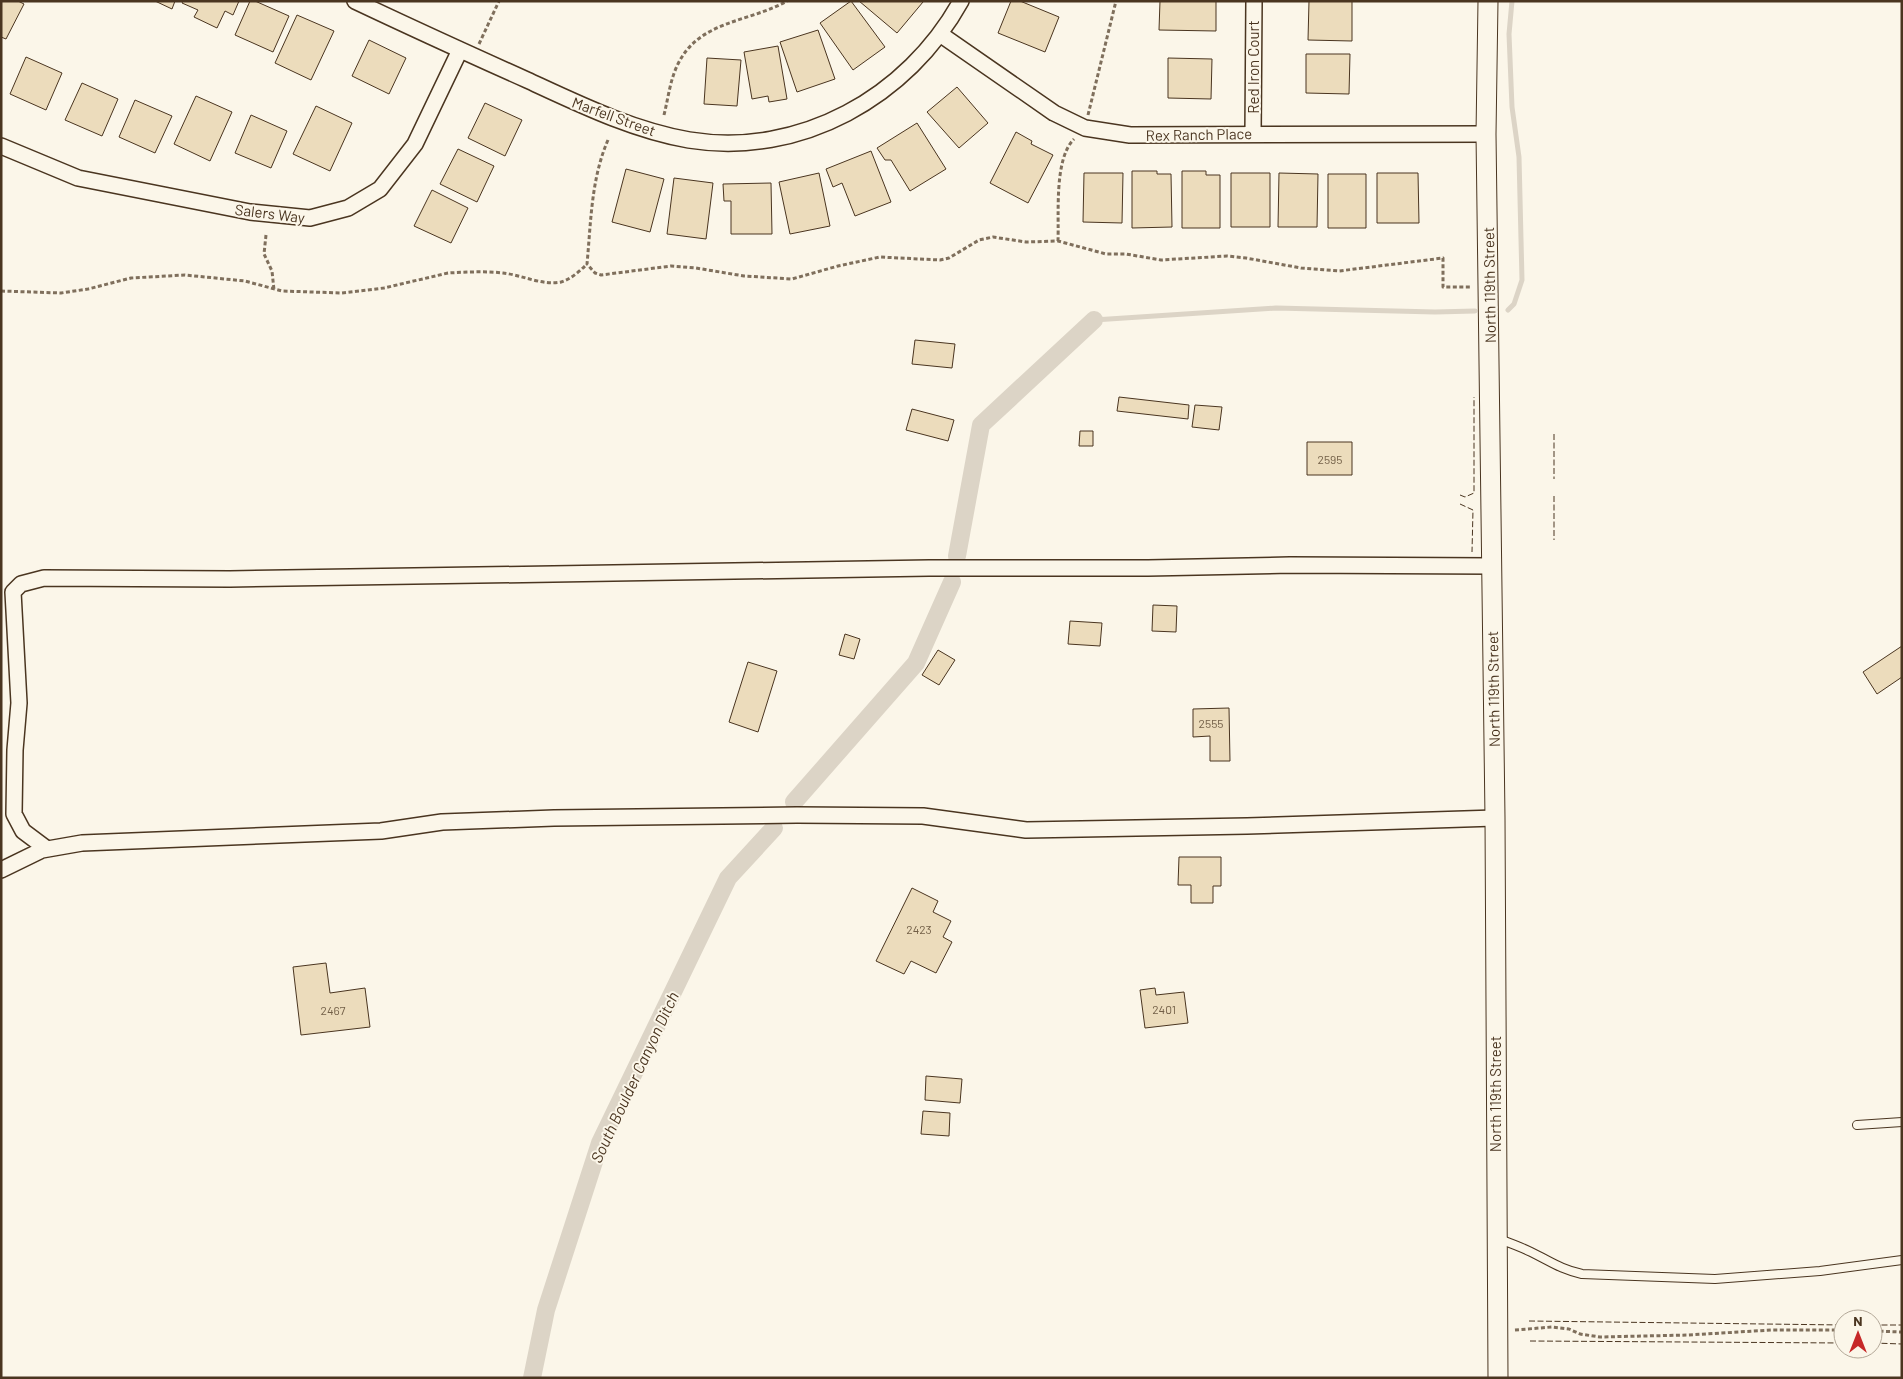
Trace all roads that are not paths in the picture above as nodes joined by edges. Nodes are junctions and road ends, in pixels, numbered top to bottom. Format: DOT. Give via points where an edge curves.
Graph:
graph roads {
  1 [pos="355,1"];
  2 [pos="961,1"];
  3 [pos="1254,1"];
  4 [pos="1488,1"];
  5 [pos="940,34"];
  6 [pos="460,50"];
  7 [pos="1253,134"];
  8 [pos="1486,134"];
  9 [pos="1,146"];
  10 [pos="1492,566"];
  11 [pos="1495,818"];
  12 [pos="47,849"];
  13 [pos="1,870"];
  14 [pos="1902,1122"];
  15 [pos="1857,1125"];
  16 [pos="1497,1238"];
  17 [pos="1902,1260"];
  18 [pos="1498,1378"];
  1 -- 6 [label="street, Marfell Street"];
  2 -- 5 [label="street, Marfell Street"];
  3 -- 7 [label="street, Red Iron Court"];
  4 -- 8 [label="street, North 119th Street"];
  5 -- 6 [label="street, Marfell Street" via="924,56 882,94 845,116 770,140 730,142 691,140 645,130 597,112"];
  5 -- 7 [label="street, Rex Ranch Place" via="1054,113 1085,128 1130,135"];
  6 -- 9 [label="street, Salers Way" via="415,144 380,189 348,208 310,218 250,212 78,178"];
  7 -- 8 [label="street, Rex Ranch Place"];
  8 -- 10 [label="street, North 119th Street"];
  10 -- 11 [label="street, North 119th Street"];
  10 -- 12 [label="street" via="1290,565 230,579 44,578 21,584 13,592 18,703 14,814 23,832"];
  11 -- 12 [label="street" via="1026,830 923,816 554,818 442,822 381,831 82,842"];
  11 -- 16 [label="street, North 119th Street"];
  12 -- 13 [label="street"];
  14 -- 15 [label="lane"];
  16 -- 17 [label="lane" via="1551,1264 1582,1274 1714,1279 1801,1273"];
  16 -- 18 [label="street, North 119th Street"];
}
